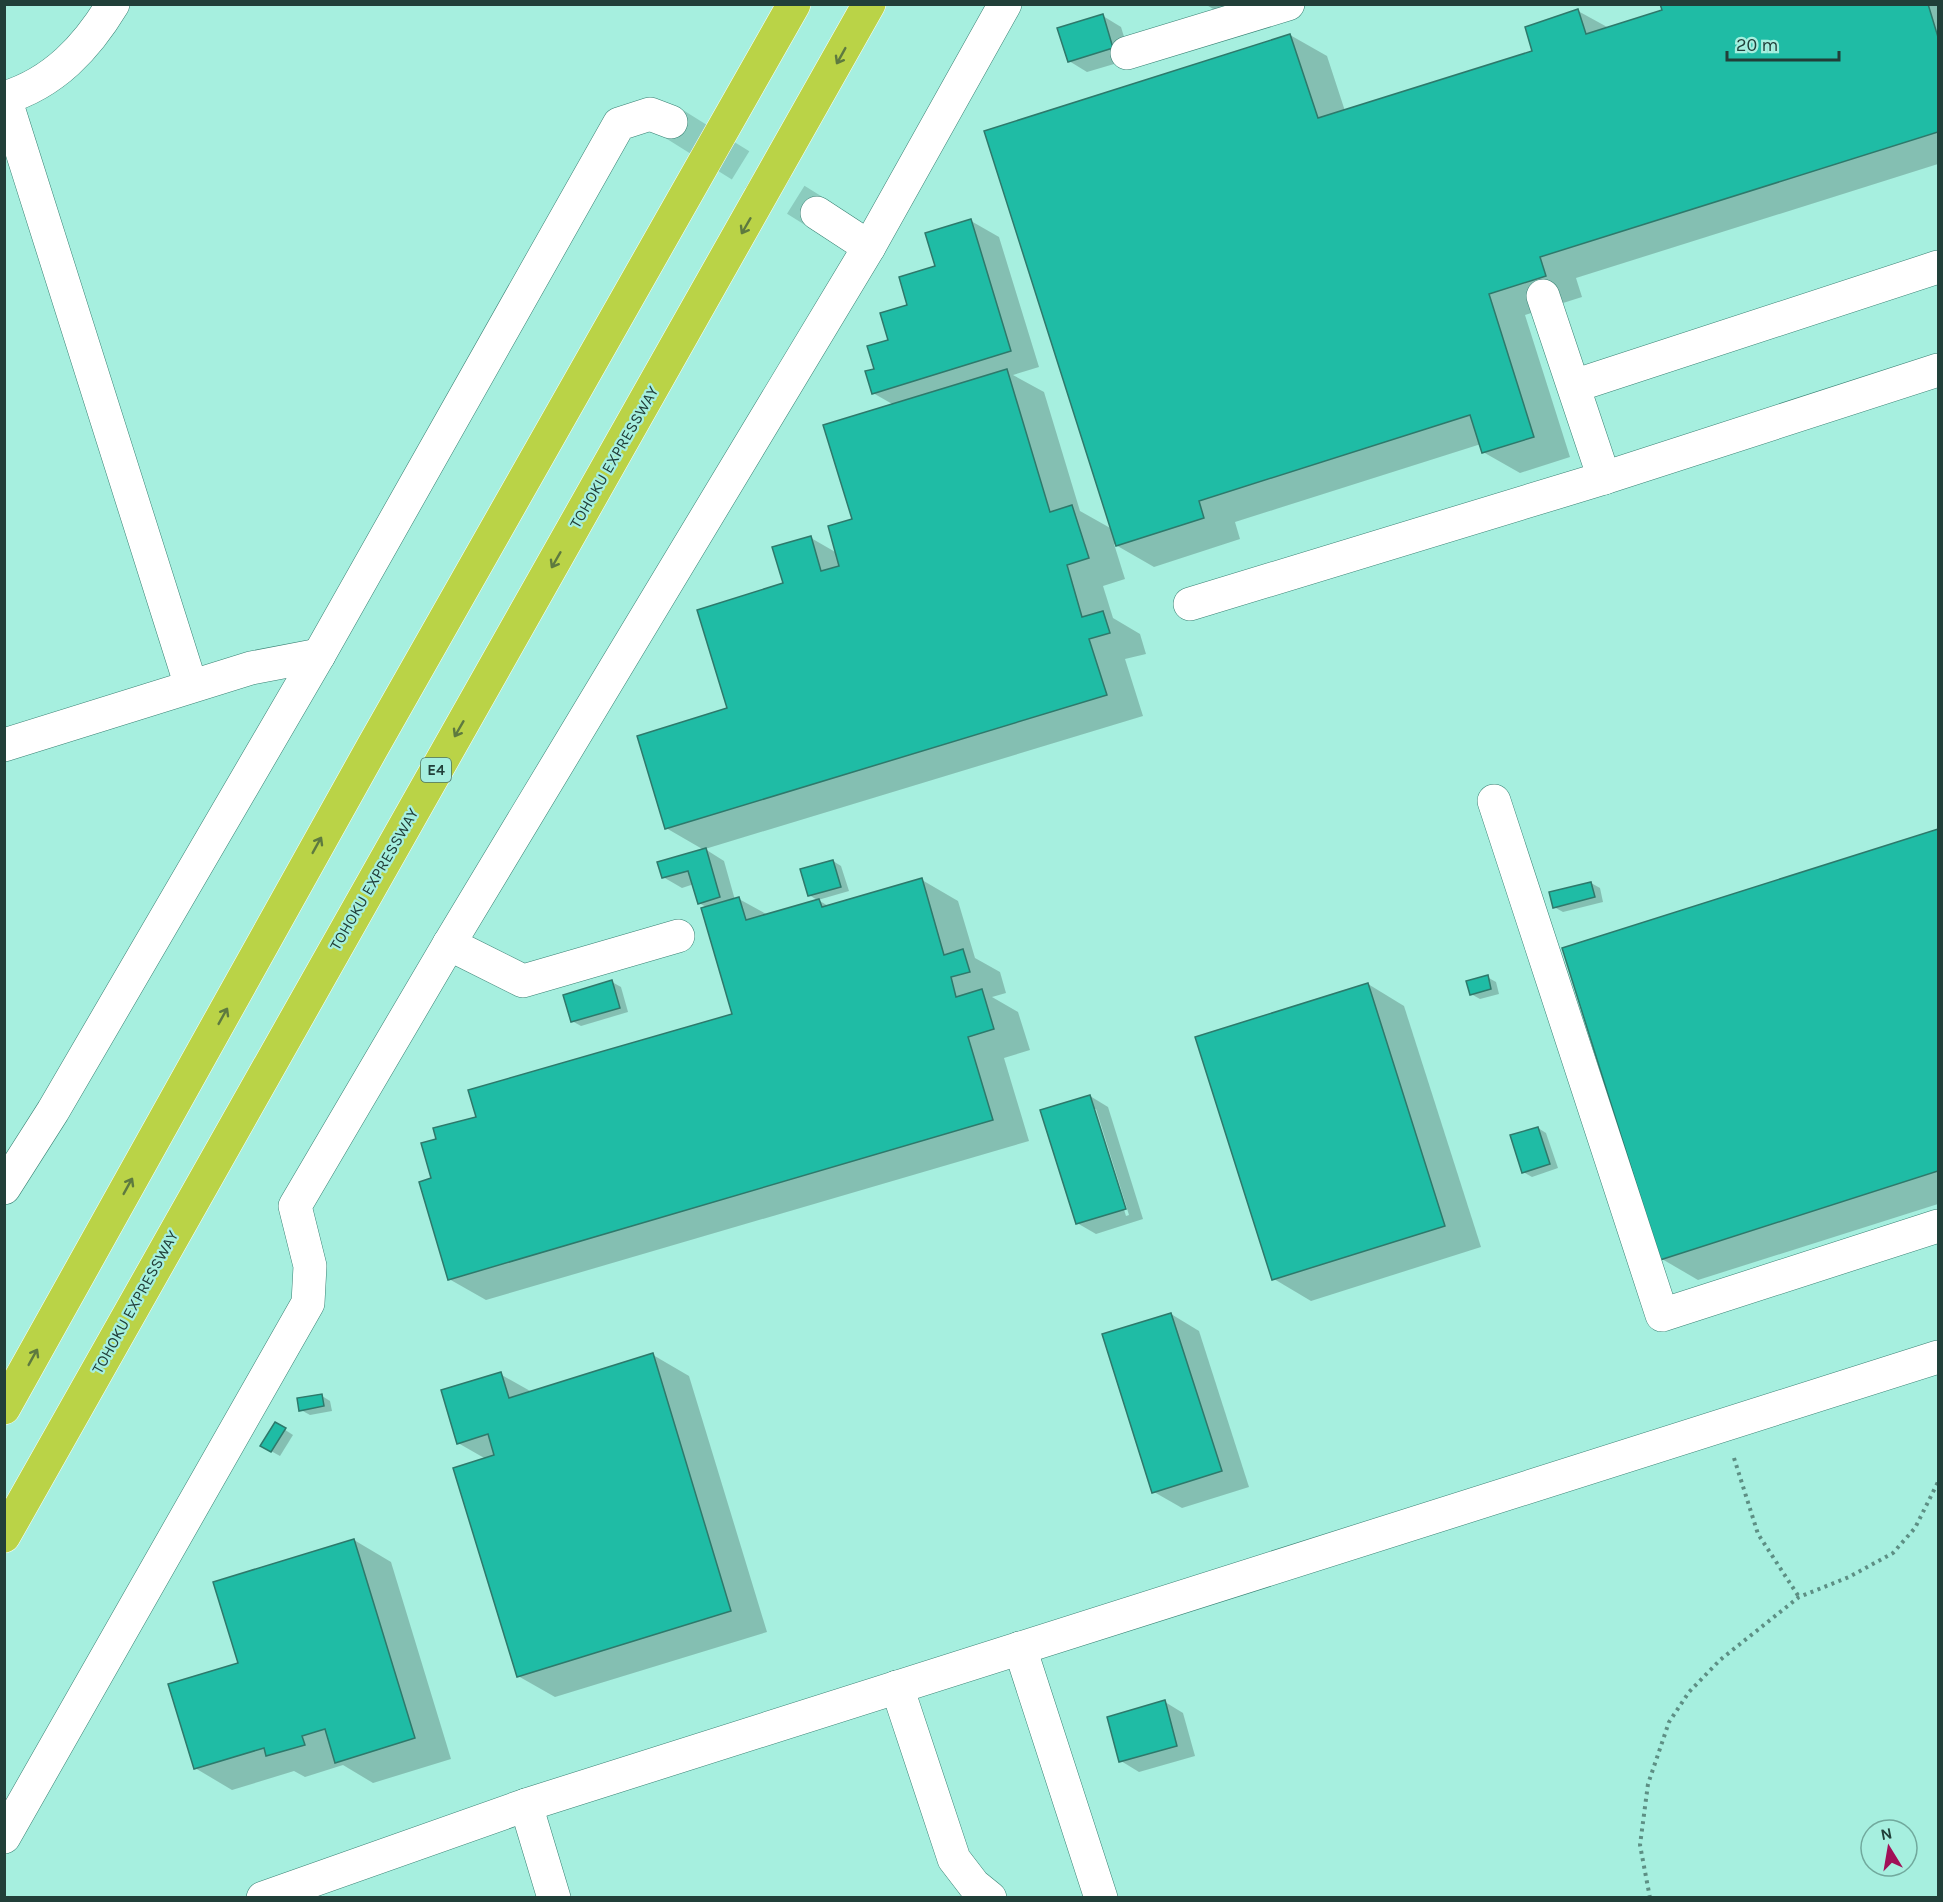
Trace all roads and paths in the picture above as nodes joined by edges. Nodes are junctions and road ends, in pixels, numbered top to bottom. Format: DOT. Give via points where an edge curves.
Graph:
graph roads {
  1 [pos="113,4"];
  2 [pos="794,4"];
  3 [pos="869,4"];
  4 [pos="1005,4"];
  5 [pos="1288,4"];
  6 [pos="1127,53"];
  7 [pos="5,98"];
  8 [pos="671,122"];
  9 [pos="817,213"];
  10 [pos="869,247"];
  11 [pos="1938,267"];
  12 [pos="1543,296"];
  13 [pos="1938,370"];
  14 [pos="1574,386"];
  15 [pos="1604,478"];
  16 [pos="1190,604"];
  17 [pos="319,655"];
  18 [pos="191,686"];
  19 [pos="4,745"];
  20 [pos="1494,801"];
  21 [pos="678,936"];
  22 [pos="449,944"];
  23 [pos="4,1188"];
  24 [pos="1938,1226"];
  25 [pos="1938,1358"];
  26 [pos="4,1408"];
  27 [pos="1723,1426"];
  28 [pos="1938,1482"];
  29 [pos="4,1536"];
  30 [pos="1799,1597"];
  31 [pos="1020,1648"];
  32 [pos="897,1687"];
  33 [pos="526,1805"];
  34 [pos="4,1837"];
  35 [pos="263,1898"];
  36 [pos="554,1898"];
  37 [pos="990,1898"];
  38 [pos="1101,1898"];
  39 [pos="1650,1898"];
  1 -- 7 [label="street" via="74,58 38,85"];
  26 -- 2 [label="highway, one-way" via="366,758"];
  3 -- 29 [label="highway, TOHOKU EXPRESSWAY / E4, one-way"];
  4 -- 10 [label="street"];
  5 -- 6 [label="street"];
  7 -- 18 [label="street"];
  8 -- 17 [label="street" via="650,114 619,124"];
  9 -- 10 [label="street"];
  10 -- 22 [label="street"];
  11 -- 14 [label="street"];
  12 -- 14 [label="street"];
  13 -- 15 [label="street"];
  14 -- 15 [label="street"];
  15 -- 16 [label="street"];
  17 -- 18 [label="street" via="251,668"];
  17 -- 23 [label="street"];
  18 -- 19 [label="street"];
  20 -- 24 [label="street" via="1662,1315"];
  21 -- 22 [label="street" via="523,981"];
  22 -- 34 [label="street" via="295,1206 310,1266 308,1303"];
  25 -- 27 [label="street"];
  27 -- 30 [label="path" via="1758,1534"];
  27 -- 31 [label="street"];
  28 -- 30 [label="path" via="1915,1528 1893,1552 1850,1577"];
  30 -- 39 [label="path" via="1720,1660 1689,1692 1669,1722 1643,1814 1641,1845"];
  31 -- 32 [label="street"];
  31 -- 38 [label="street"];
  32 -- 33 [label="street"];
  32 -- 37 [label="street" via="954,1859"];
  33 -- 35 [label="street"];
  33 -- 36 [label="street"];
}
